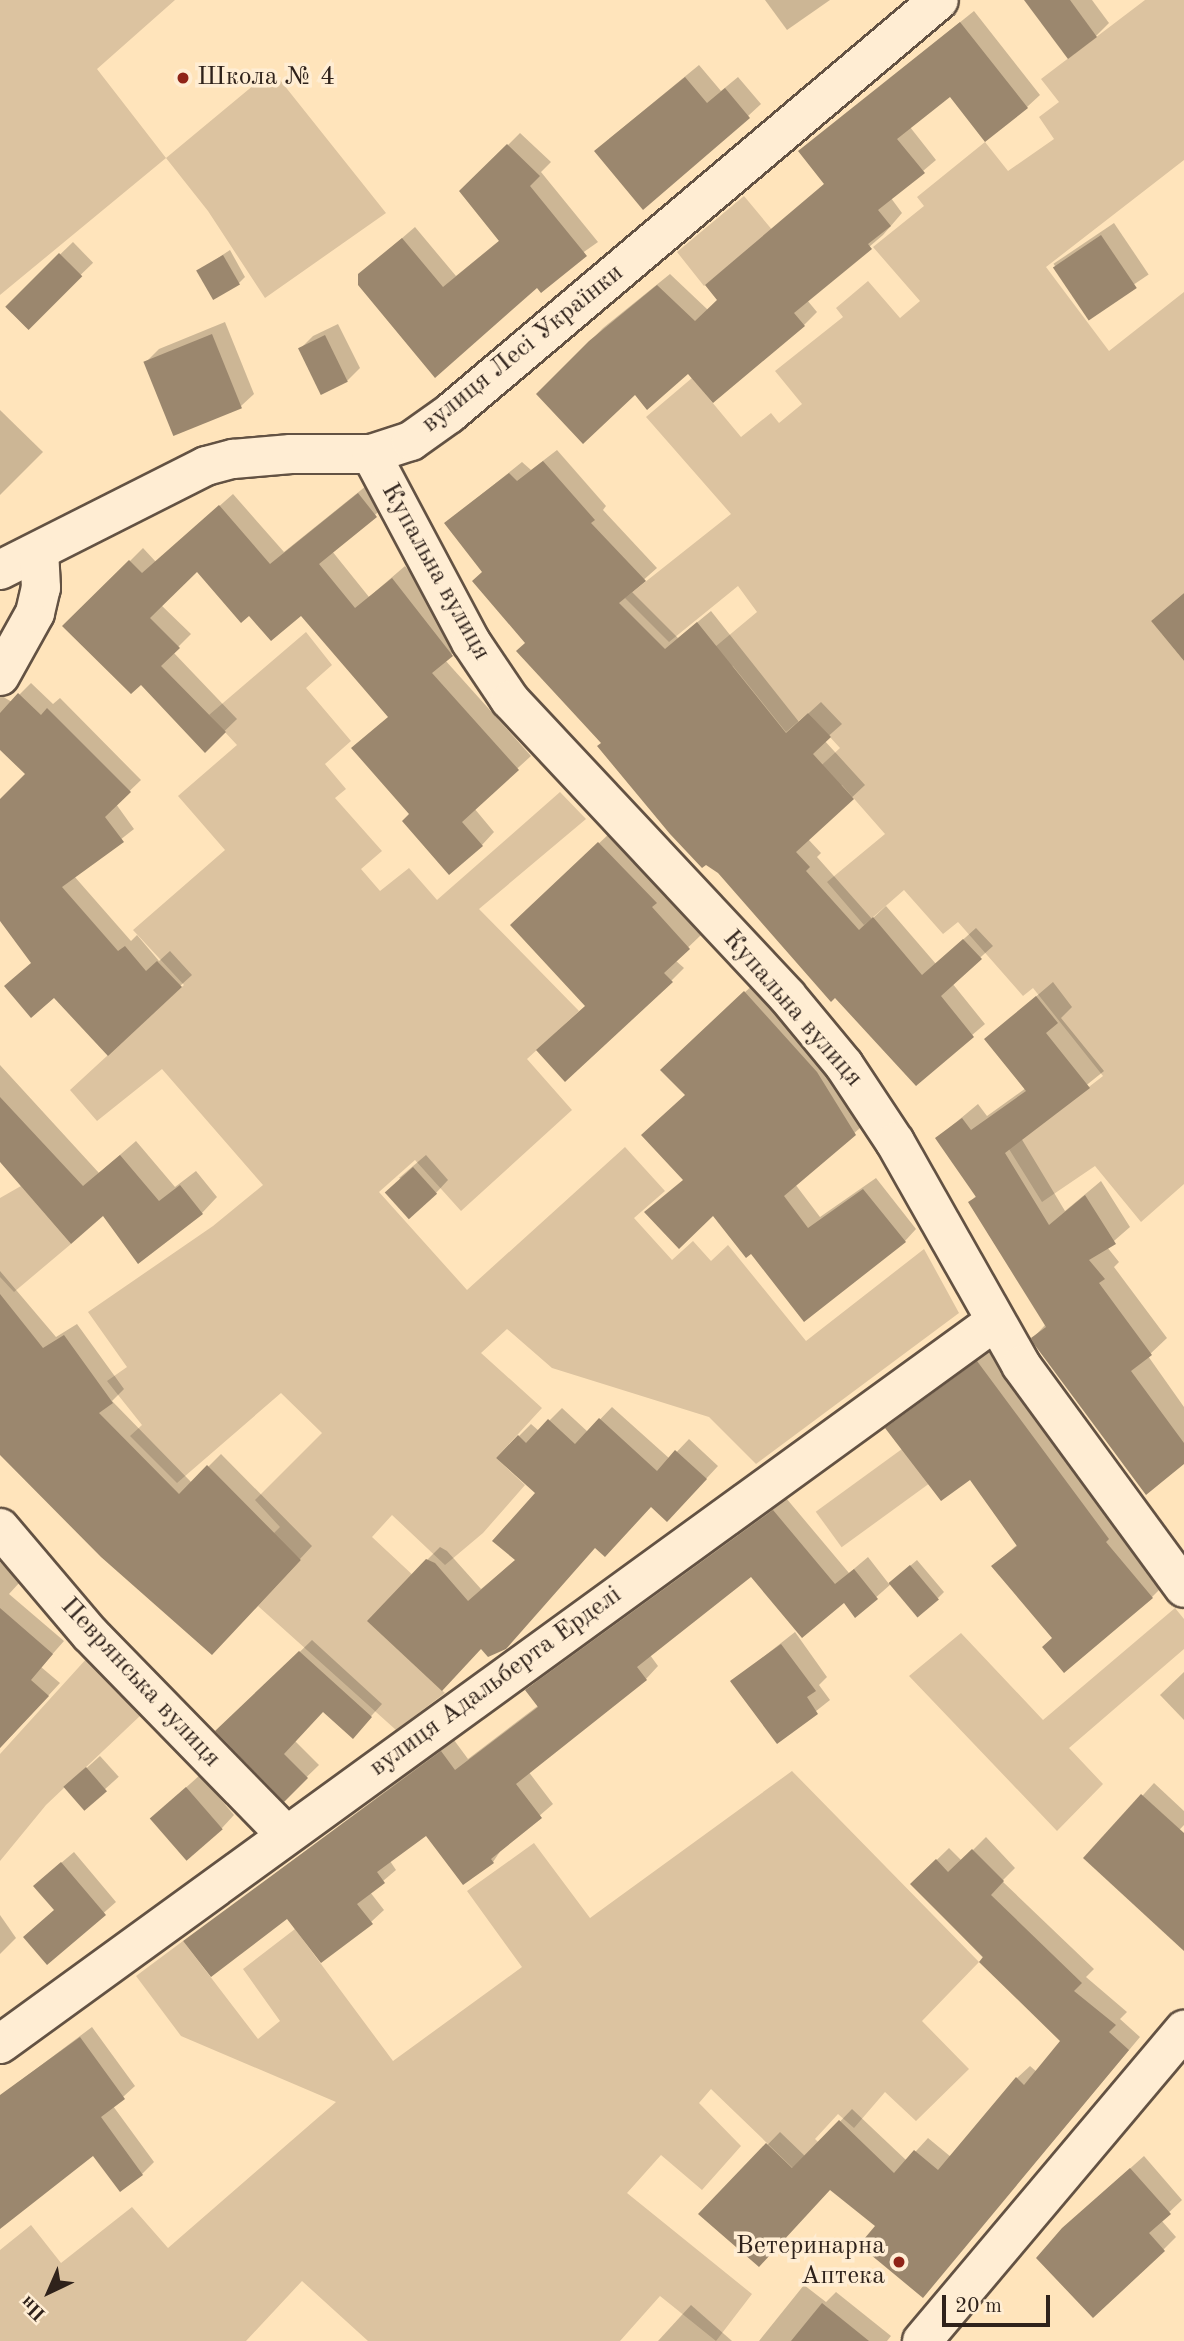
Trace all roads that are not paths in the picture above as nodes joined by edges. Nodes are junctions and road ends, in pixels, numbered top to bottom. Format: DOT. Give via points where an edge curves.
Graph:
graph roads {
  1 [pos="939,0"];
  2 [pos="371,454"];
  3 [pos="39,554"];
  4 [pos="0,570"];
  5 [pos="0,676"];
  6 [pos="994,1322"];
  7 [pos="0,1528"];
  8 [pos="1184,1588"];
  9 [pos="285,1834"];
  10 [pos="1184,2030"];
  11 [pos="0,2044"];
  12 [pos="922,2341"];
  1 -- 2 [label="street, вулиця Лесі Українки" via="449,414 411,440"];
  2 -- 3 [label="street, вулиця Лесі Українки" via="291,454 206,466 156,488"];
  2 -- 6 [label="street, Купальна вулиця" via="471,642 510,700 815,1027 871,1102"];
  3 -- 4 [label="street, вулиця Лесі Українки"];
  3 -- 5 [label="street" via="41,587 36,613"];
  6 -- 8 [label="street, Купальна вулиця" via="1065,1428"];
  6 -- 9 [label="street, вулиця Адальберта Ерделі"];
  7 -- 9 [label="street, Певрянська вулиця" via="90,1634"];
  9 -- 11 [label="street, вулиця Адальберта Ерделі"];
  10 -- 12 [label="street"];
}
